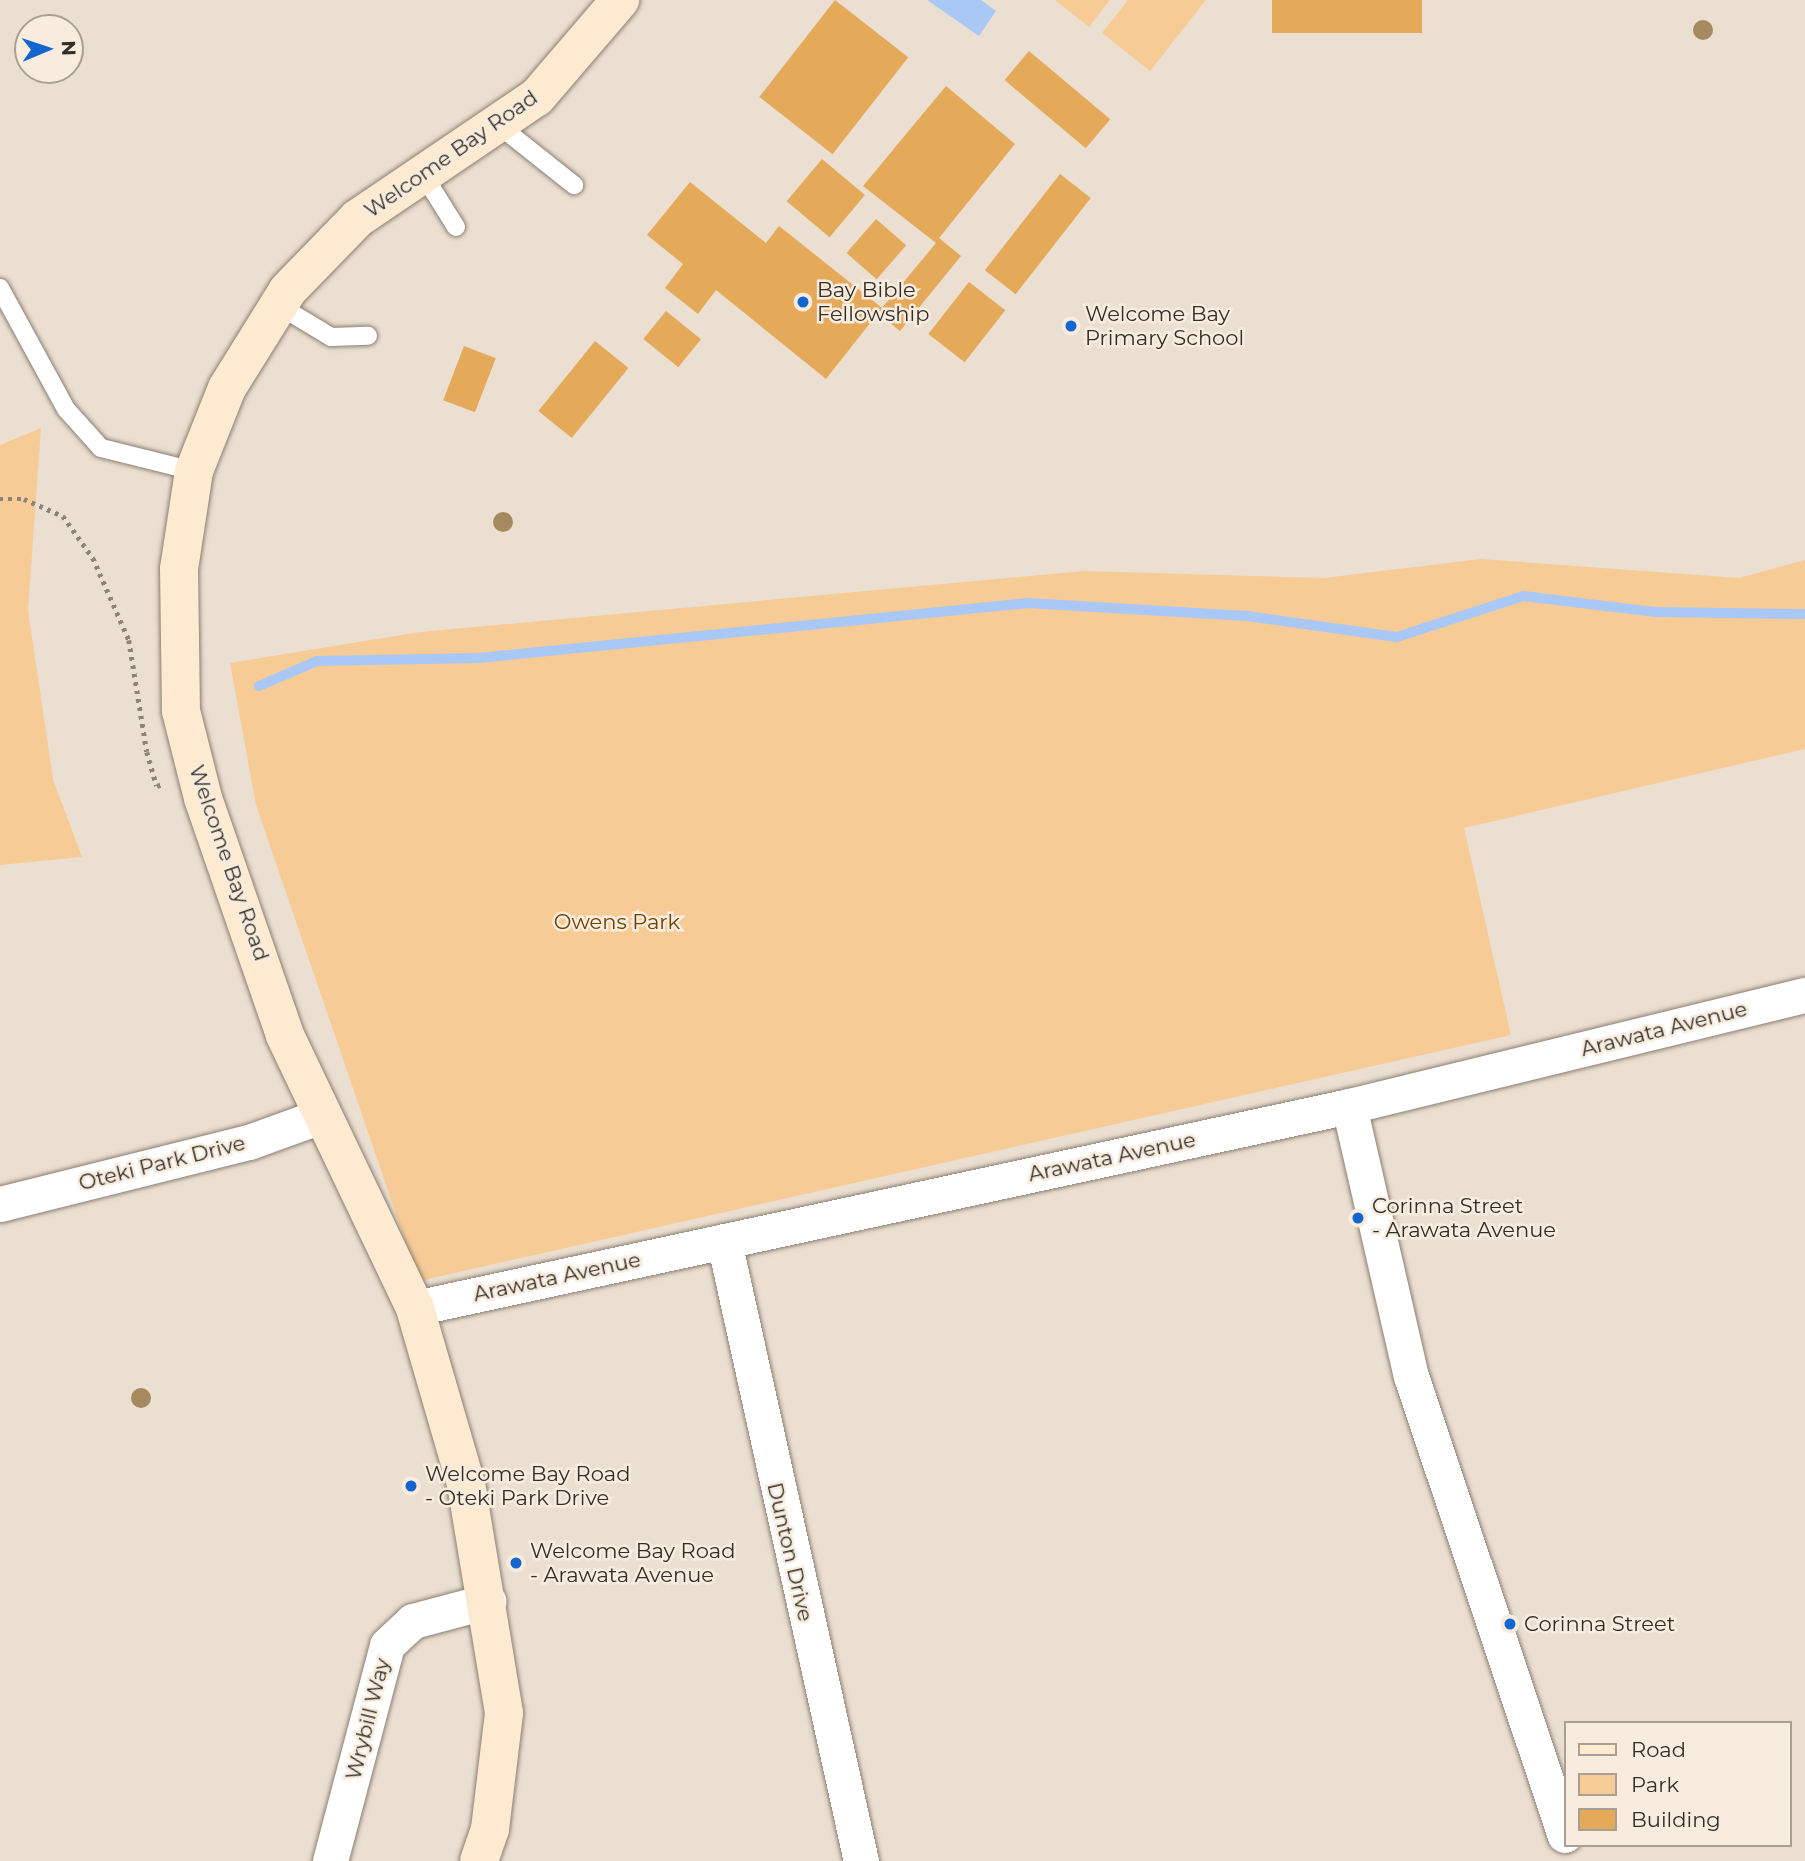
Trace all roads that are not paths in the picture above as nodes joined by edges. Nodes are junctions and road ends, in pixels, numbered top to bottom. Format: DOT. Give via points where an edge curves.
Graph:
graph roads {
  1 [pos="620,0"];
  2 [pos="496,123"];
  3 [pos="421,171"];
  4 [pos="575,185"];
  5 [pos="457,227"];
  6 [pos="0,288"];
  7 [pos="278,305"];
  8 [pos="368,335"];
  9 [pos="194,471"];
  10 [pos="1805,995"];
  11 [pos="1349,1106"];
  12 [pos="321,1116"];
  13 [pos="0,1204"];
  14 [pos="724,1241"];
  15 [pos="415,1308"];
  16 [pos="488,1601"];
  17 [pos="1563,1829"];
  18 [pos="330,1861"];
  19 [pos="479,1861"];
  20 [pos="861,1861"];
  1 -- 2 [label="main road, Welcome Bay Road" via="537,97"];
  2 -- 3 [label="main road, Welcome Bay Road"];
  2 -- 4 [label="lane"];
  3 -- 5 [label="lane"];
  3 -- 7 [label="main road, Welcome Bay Road" via="358,218"];
  6 -- 9 [label="lane" via="66,409 101,448"];
  7 -- 8 [label="lane" via="331,337"];
  7 -- 9 [label="main road, Welcome Bay Road" via="227,388"];
  9 -- 12 [label="main road, Welcome Bay Road" via="176,618 181,711 197,776 285,1035"];
  10 -- 11 [label="street, Arawata Avenue"];
  11 -- 14 [label="street, Arawata Avenue"];
  11 -- 17 [label="street" via="1411,1376"];
  12 -- 13 [label="street, Oteki Park Drive" via="249,1142"];
  12 -- 15 [label="main road, Welcome Bay Road"];
  14 -- 15 [label="street, Arawata Avenue"];
  14 -- 20 [label="street, Dunton Drive"];
  15 -- 16 [label="main road, Welcome Bay Road" via="466,1484"];
  16 -- 18 [label="street, Wrybill Way" via="413,1621 387,1645"];
  16 -- 19 [label="main road, Welcome Bay Road" via="504,1713 490,1829"];
}
